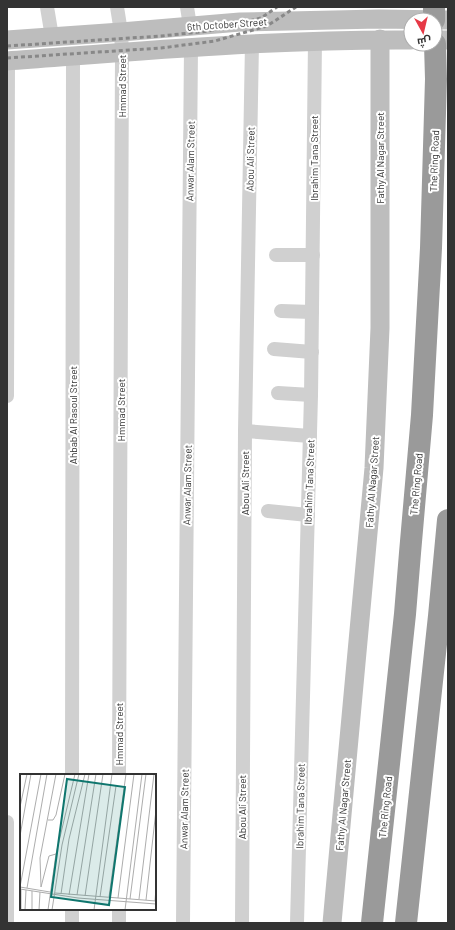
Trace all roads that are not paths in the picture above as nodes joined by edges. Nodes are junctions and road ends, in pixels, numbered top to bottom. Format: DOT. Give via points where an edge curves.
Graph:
graph roads {
  1 [pos="47,7"];
  2 [pos="117,7"];
  3 [pos="187,7"];
  4 [pos="448,20"];
  5 [pos="190,26"];
  6 [pos="52,37"];
  7 [pos="380,39"];
  8 [pos="7,40"];
  9 [pos="315,40"];
  10 [pos="403,40"];
  11 [pos="121,42"];
  12 [pos="252,43"];
  13 [pos="191,47"];
  14 [pos="435,52"];
  15 [pos="73,56"];
  16 [pos="8,61"];
  17 [pos="276,255"];
  18 [pos="313,255"];
  19 [pos="281,311"];
  20 [pos="312,312"];
  21 [pos="274,349"];
  22 [pos="312,352"];
  23 [pos="278,393"];
  24 [pos="311,395"];
  25 [pos="7,396"];
  26 [pos="245,431"];
  27 [pos="310,436"];
  28 [pos="268,511"];
  29 [pos="308,515"];
  30 [pos="448,520"];
  31 [pos="72,774"];
  32 [pos="119,774"];
  33 [pos="7,822"];
  34 [pos="72,910"];
  35 [pos="119,910"];
  36 [pos="8,923"];
  37 [pos="72,923"];
  38 [pos="119,923"];
  39 [pos="183,923"];
  40 [pos="242,923"];
  41 [pos="297,923"];
  42 [pos="332,923"];
  43 [pos="372,923"];
  44 [pos="406,923"];
  1 -- 6 [label="street"];
  2 -- 11 [label="street, Hmmad Street"];
  3 -- 5 [label="street"];
  4 -- 5 [label="street, 6th October Street" via="379,18"];
  5 -- 11 [label="street, 6th October Street"];
  6 -- 8 [label="street, 6th October Street"];
  6 -- 11 [label="street, 6th October Street"];
  7 -- 9 [label="street, 6th October Street"];
  7 -- 10 [label="street, 6th October Street"];
  7 -- 42 [label="street, Fathy Al Nagar Street" via="380,328 374,468"];
  9 -- 12 [label="street, 6th October Street"];
  9 -- 18 [label="street, Ibrahim Tana Street"];
  11 -- 13 [label="street, 6th October Street"];
  11 -- 15 [label="street, 6th October Street"];
  11 -- 32 [label="street, Hmmad Street"];
  12 -- 13 [label="street, 6th October Street"];
  12 -- 26 [label="street, Abou Ali Street"];
  13 -- 39 [label="street, Anwar Alam Street"];
  14 -- 43 [label="highway, The Ring Road" via="431,256 422,415 405,614"];
  15 -- 16 [label="street, 6th October Street"];
  15 -- 31 [label="street, Ahbab Al Rasoul Street"];
  16 -- 25 [label="street"];
  17 -- 18 [label="street"];
  18 -- 20 [label="street, Ibrahim Tana Street"];
  19 -- 20 [label="street"];
  20 -- 22 [label="street, Ibrahim Tana Street"];
  21 -- 22 [label="street"];
  22 -- 24 [label="street, Ibrahim Tana Street"];
  23 -- 24 [label="street"];
  24 -- 27 [label="street, Ibrahim Tana Street"];
  26 -- 27 [label="street"];
  26 -- 40 [label="street, Abou Ali Street"];
  27 -- 29 [label="street, Ibrahim Tana Street"];
  28 -- 29 [label="street"];
  29 -- 41 [label="street, Ibrahim Tana Street"];
  30 -- 44 [label="highway"];
  33 -- 36 [label="street"];
  34 -- 37 [label="street"];
  35 -- 38 [label="street"];
}
